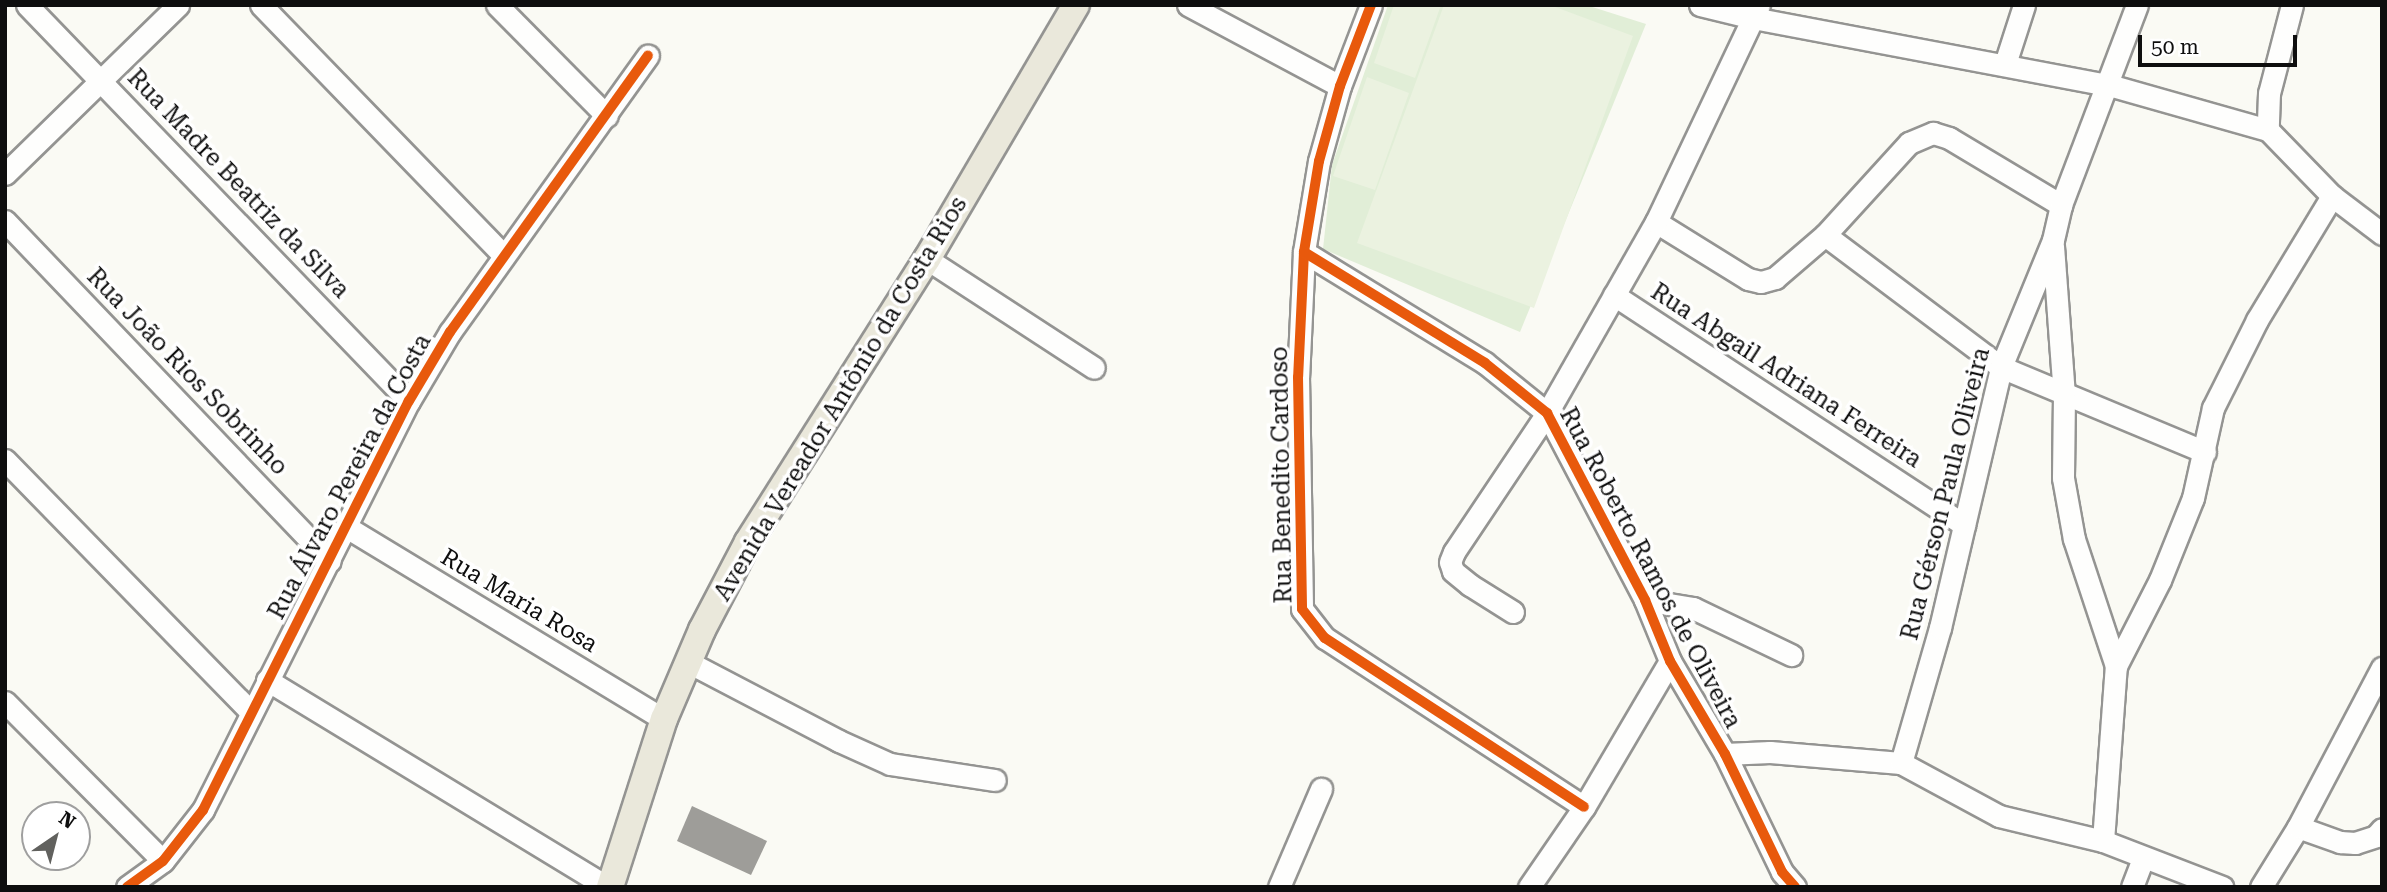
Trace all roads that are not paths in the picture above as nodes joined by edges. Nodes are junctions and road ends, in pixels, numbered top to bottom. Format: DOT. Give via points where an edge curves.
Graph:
graph roads {
  1 [pos="27,5"];
  2 [pos="178,5"];
  3 [pos="261,5"];
  4 [pos="497,5"];
  5 [pos="1076,5"];
  6 [pos="1188,5"];
  7 [pos="1371,5"];
  8 [pos="1700,5"];
  9 [pos="2024,5"];
  10 [pos="2137,5"];
  11 [pos="2292,5"];
  12 [pos="1756,12"];
  13 [pos="648,55"];
  14 [pos="2005,64"];
  15 [pos="101,78"];
  16 [pos="2109,85"];
  17 [pos="1340,86"];
  18 [pos="607,116"];
  19 [pos="2268,130"];
  20 [pos="5,174"];
  21 [pos="2332,196"];
  22 [pos="2061,205"];
  23 [pos="5,221"];
  24 [pos="1656,222"];
  25 [pos="2382,234"];
  26 [pos="1825,235"];
  27 [pos="2053,240"];
  28 [pos="1304,252"];
  29 [pos="503,255"];
  30 [pos="927,259"];
  31 [pos="1614,295"];
  32 [pos="2001,367"];
  33 [pos="1094,368"];
  34 [pos="2064,395"];
  35 [pos="409,401"];
  36 [pos="1547,413"];
  37 [pos="2205,452"];
  38 [pos="5,460"];
  39 [pos="1964,525"];
  40 [pos="348,528"];
  41 [pos="330,561"];
  42 [pos="1645,600"];
  43 [pos="1513,612"];
  44 [pos="1791,655"];
  45 [pos="1670,661"];
  46 [pos="688,662"];
  47 [pos="2116,666"];
  48 [pos="2382,668"];
  49 [pos="267,680"];
  50 [pos="5,702"];
  51 [pos="251,712"];
  52 [pos="664,719"];
  53 [pos="1725,754"];
  54 [pos="1901,763"];
  55 [pos="995,780"];
  56 [pos="1321,789"];
  57 [pos="1584,807"];
  58 [pos="2298,827"];
  59 [pos="2380,834"];
  60 [pos="2103,841"];
  61 [pos="2143,859"];
  62 [pos="163,861"];
  63 [pos="127,887"];
  64 [pos="609,887"];
  65 [pos="1279,887"];
  66 [pos="1530,887"];
  67 [pos="1795,887"];
  68 [pos="2132,887"];
  69 [pos="2222,887"];
  70 [pos="2261,887"];
  1 -- 15 [label="street, Rua Madre Beatriz da Silva"];
  2 -- 15 [label="street"];
  3 -- 29 [label="street"];
  4 -- 18 [label="street"];
  5 -- 30 [label="main road, Avenida Vereador Antônio da Costa Rios"];
  6 -- 17 [label="street"];
  7 -- 17 [label="street, Rua Benedito Cardoso"];
  8 -- 12 [label="street"];
  9 -- 14 [label="street"];
  10 -- 16 [label="street, Rua Gérson Paula Oliveira"];
  11 -- 19 [label="street" via="2269,93"];
  12 -- 14 [label="street"];
  12 -- 24 [label="street"];
  13 -- 18 [label="street, Rua Álvaro Pereira da Costa"];
  14 -- 16 [label="street"];
  15 -- 20 [label="street"];
  15 -- 35 [label="street, Rua Madre Beatriz da Silva"];
  16 -- 19 [label="street"];
  16 -- 22 [label="street, Rua Gérson Paula Oliveira"];
  17 -- 28 [label="street, Rua Benedito Cardoso" via="1319,161"];
  18 -- 29 [label="street, Rua Álvaro Pereira da Costa"];
  19 -- 21 [label="street"];
  21 -- 25 [label="street"];
  21 -- 37 [label="street" via="2257,320 2213,408"];
  22 -- 26 [label="street" via="1933,133 1909,143"];
  22 -- 27 [label="street, Rua Gérson Paula Oliveira"];
  23 -- 41 [label="street, Rua João Rios Sobrinho"];
  24 -- 26 [label="street" via="1748,279 1762,282 1775,278"];
  24 -- 31 [label="street"];
  26 -- 32 [label="street"];
  27 -- 32 [label="street, Rua Gérson Paula Oliveira"];
  27 -- 34 [label="street"];
  28 -- 36 [label="street, Rua Roberto Ramos de Oliveira" via="1485,363"];
  28 -- 57 [label="street, Rua Benedito Cardoso" via="1298,377 1302,609 1325,638"];
  29 -- 35 [label="street, Rua Álvaro Pereira da Costa"];
  30 -- 33 [label="street"];
  30 -- 46 [label="main road, Avenida Vereador Antônio da Costa Rios" via="748,542"];
  31 -- 36 [label="street"];
  31 -- 39 [label="street, Rua Abgail Adriana Ferreira"];
  32 -- 34 [label="street"];
  32 -- 39 [label="street, Rua Gérson Paula Oliveira"];
  34 -- 37 [label="street"];
  34 -- 47 [label="street" via="2063,478 2074,539"];
  35 -- 40 [label="street, Rua Álvaro Pereira da Costa"];
  36 -- 42 [label="street, Rua Roberto Ramos de Oliveira"];
  36 -- 43 [label="street" via="1450,562 1469,586"];
  37 -- 47 [label="street" via="2193,498 2160,580"];
  38 -- 51 [label="street"];
  39 -- 54 [label="street, Rua Gérson Paula Oliveira"];
  40 -- 41 [label="street, Rua Álvaro Pereira da Costa"];
  40 -- 52 [label="street, Rua Maria Rosa"];
  41 -- 49 [label="street, Rua Álvaro Pereira da Costa"];
  42 -- 44 [label="street" via="1693,608"];
  42 -- 45 [label="street, Rua Roberto Ramos de Oliveira"];
  45 -- 53 [label="street, Rua Roberto Ramos de Oliveira"];
  45 -- 57 [label="street"];
  46 -- 52 [label="main road, Avenida Vereador Antônio da Costa Rios"];
  46 -- 55 [label="street" via="890,764"];
  47 -- 60 [label="street"];
  48 -- 58 [label="street"];
  49 -- 51 [label="street, Rua Álvaro Pereira da Costa"];
  49 -- 64 [label="street"];
  50 -- 62 [label="street"];
  51 -- 62 [label="street, Rua Álvaro Pereira da Costa" via="203,810"];
  52 -- 64 [label="main road, Avenida Vereador Antônio da Costa Rios"];
  53 -- 54 [label="street" via="1770,752"];
  53 -- 67 [label="street, Rua Roberto Ramos de Oliveira" via="1782,872"];
  54 -- 60 [label="street" via="1999,816"];
  56 -- 65 [label="street"];
  57 -- 66 [label="street"];
  58 -- 59 [label="street" via="2340,842 2355,843"];
  58 -- 70 [label="street"];
  60 -- 61 [label="street"];
  61 -- 68 [label="street"];
  61 -- 69 [label="street"];
  62 -- 63 [label="street, Rua Álvaro Pereira da Costa"];
}
